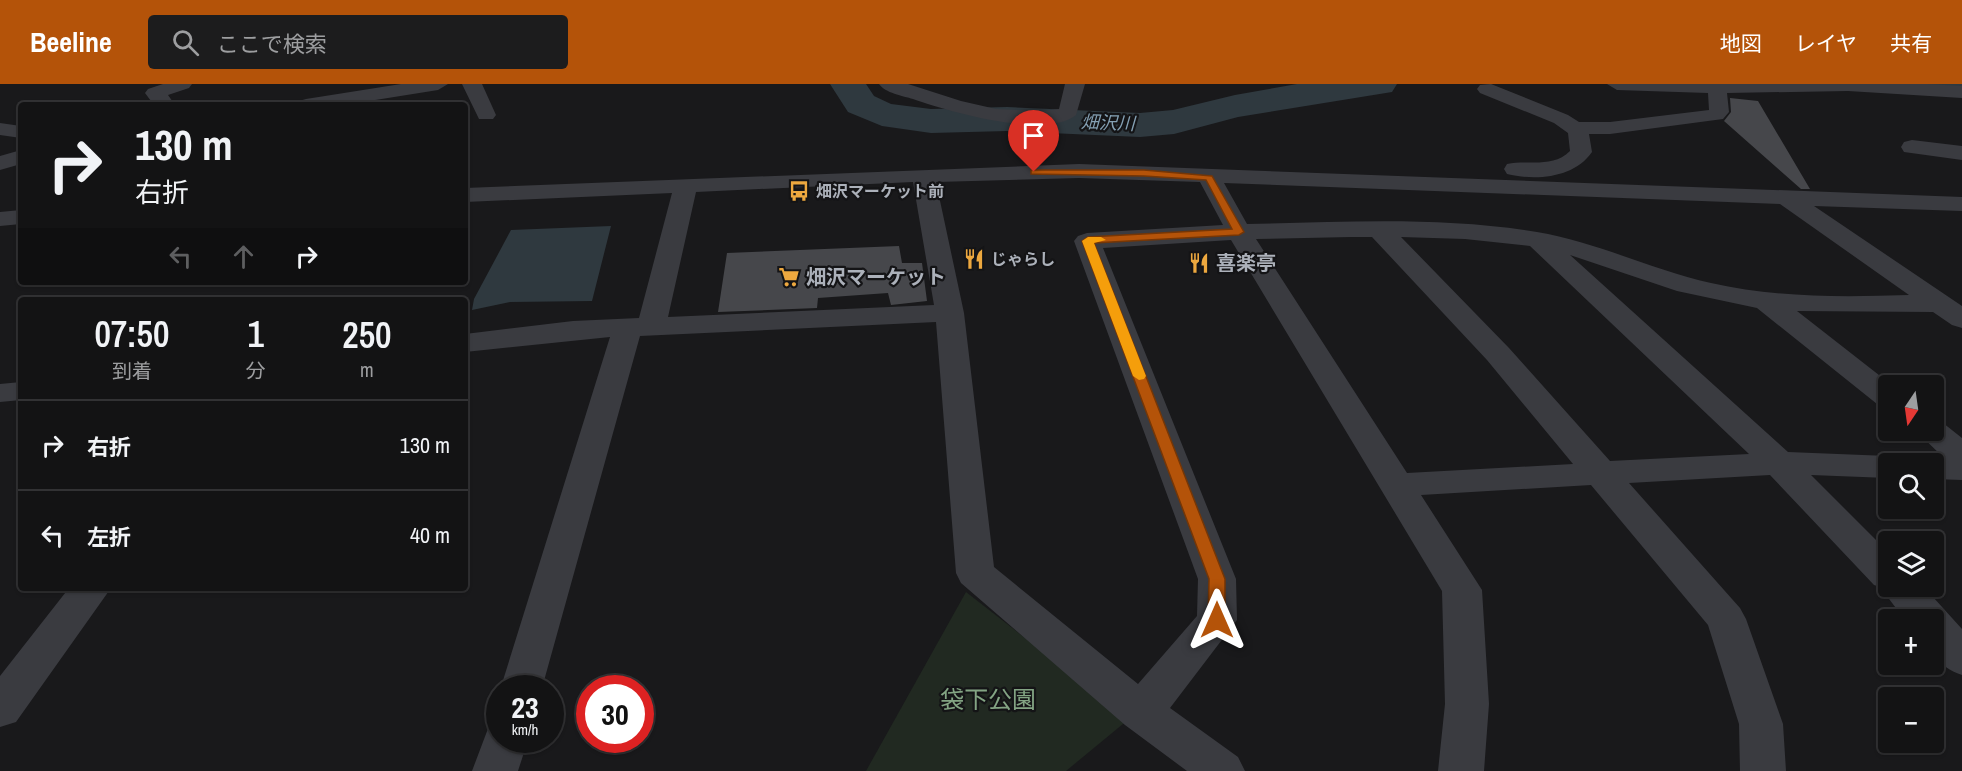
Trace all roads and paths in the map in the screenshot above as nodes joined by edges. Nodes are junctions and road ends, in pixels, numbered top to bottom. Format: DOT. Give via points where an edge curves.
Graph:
graph roads {
  1 [pos="182,84"];
  2 [pos="438,84"];
  3 [pos="472,84"];
  4 [pos="889,84"];
  5 [pos="1075,84"];
  6 [pos="1617,84"];
  7 [pos="1717,87"];
  8 [pos="1487,88"];
  9 [pos="354,91"];
  10 [pos="1962,92"];
  11 [pos="160,99"];
  12 [pos="316,102"];
  13 [pos="486,115"];
  14 [pos="1577,128"];
  15 [pos="0,129"];
  16 [pos="18,132"];
  17 [pos="1912,147"];
  18 [pos="1962,153"];
  19 [pos="18,158"];
  20 [pos="0,163"];
  21 [pos="18,175"];
  22 [pos="923,175"];
  23 [pos="0,177"];
  24 [pos="1209,178"];
  25 [pos="686,185"];
  26 [pos="1414,185"];
  27 [pos="468,195"];
  28 [pos="1785,197"];
  29 [pos="1962,204"];
  30 [pos="18,217"];
  31 [pos="0,219"];
  32 [pos="1379,229"];
  33 [pos="1239,232"];
  34 [pos="1538,240"];
  35 [pos="1765,300"];
  36 [pos="1952,310"];
  37 [pos="950,314"];
  38 [pos="639,327"];
  39 [pos="468,343"];
  40 [pos="1878,389"];
  41 [pos="18,391"];
  42 [pos="0,393"];
  43 [pos="1944,440"];
  44 [pos="1962,455"];
  45 [pos="1779,463"];
  46 [pos="1878,467"];
  47 [pos="1944,468"];
  48 [pos="1962,469"];
  49 [pos="1599,474"];
  50 [pos="1398,485"];
  51 [pos="1878,565"];
  52 [pos="90,591"];
  53 [pos="1909,597"];
  54 [pos="1919,609"];
  55 [pos="1944,637"];
  56 [pos="1962,658"];
  57 [pos="524,675"];
  58 [pos="0,709"];
  59 [pos="1142,712"];
  60 [pos="501,753"];
  61 [pos="495,771"];
  62 [pos="1222,771"];
  63 [pos="1461,771"];
  64 [pos="1764,771"];
  1 -- 11 [label="street"];
  2 -- 9 [label="street"];
  3 -- 13 [label="street"];
  4 -- 5 [label="street" via="967,111 1021,117 1064,115 1069,111"];
  6 -- 7 [label="street"];
  7 -- 10 [label="street" via="1848,85"];
  7 -- 14 [label="street" via="1716,115 1610,128"];
  8 -- 14 [label="street"];
  9 -- 12 [label="street"];
  14 -- 26 [label="street" via="1581,152 1569,164 1534,169 1429,171 1419,174"];
  15 -- 16 [label="street"];
  17 -- 18 [label="street"];
  19 -- 20 [label="street"];
  21 -- 23 [label="street"];
  22 -- 24 [label="street" via="1079,171"];
  22 -- 25 [label="street"];
  22 -- 37 [label="street"];
  24 -- 26 [label="street"];
  24 -- 33 [label="street"];
  25 -- 27 [label="street"];
  25 -- 38 [label="street"];
  26 -- 28 [label="street"];
  28 -- 29 [label="street"];
  28 -- 36 [label="street"];
  30 -- 31 [label="street"];
  32 -- 33 [label="street"];
  32 -- 34 [label="street"];
  32 -- 49 [label="street" via="1498,354"];
  33 -- 50 [label="street"];
  33 -- 59 [label="street" via="1088,241 1217,579 1217,620"];
  34 -- 35 [label="street" via="1596,254 1708,291"];
  34 -- 45 [label="street"];
  35 -- 36 [label="street"];
  35 -- 40 [label="street"];
  37 -- 38 [label="street"];
  37 -- 59 [label="street" via="975,573"];
  38 -- 39 [label="street" via="573,330"];
  38 -- 57 [label="street"];
  41 -- 42 [label="street"];
  43 -- 44 [label="street"];
  45 -- 46 [label="street"];
  45 -- 49 [label="street"];
  45 -- 51 [label="street"];
  47 -- 48 [label="street"];
  49 -- 50 [label="street"];
  49 -- 64 [label="street" via="1726,619 1761,724"];
  50 -- 63 [label="street" via="1462,590 1467,704"];
  52 -- 58 [label="street"];
  53 -- 54 [label="street"];
  55 -- 56 [label="street"];
  59 -- 62 [label="street"];
  60 -- 61 [label="street"];
}
